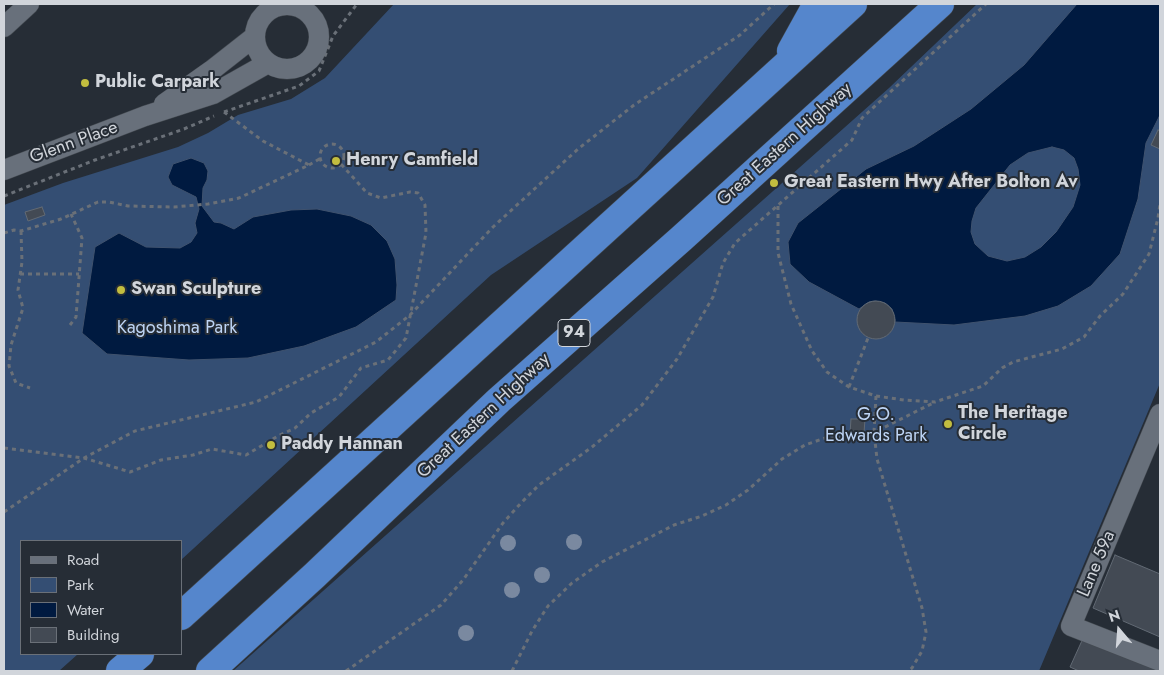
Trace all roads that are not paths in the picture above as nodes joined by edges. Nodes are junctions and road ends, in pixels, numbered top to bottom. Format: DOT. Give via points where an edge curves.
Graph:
graph roads {
  1 [pos="29,4"];
  2 [pos="817,4"];
  3 [pos="853,4"];
  4 [pos="268,7"];
  5 [pos="927,8"];
  6 [pos="318,10"];
  7 [pos="4,27"];
  8 [pos="254,37"];
  9 [pos="268,63"];
  10 [pos="779,72"];
  11 [pos="146,116"];
  12 [pos="4,170"];
  13 [pos="1160,414"];
  14 [pos="182,615"];
  15 [pos="139,655"];
  16 [pos="1160,662"];
  17 [pos="120,671"];
  18 [pos="210,671"];
  1 -- 7 [label="street"];
  2 -- 10 [label="highway"];
  3 -- 10 [label="highway"];
  4 -- 6 [label="street" via="286,4"];
  4 -- 8 [label="street" via="260,18"];
  5 -- 18 [label="highway, Great Eastern Highway / 94" via="682,238 499,400"];
  6 -- 9 [label="street" via="318,44 307,62 288,69"];
  8 -- 9 [label="street" via="256,47"];
  8 -- 11 [label="street, Glenn Place"];
  9 -- 11 [label="street, Glenn Place" via="213,94"];
  10 -- 14 [label="highway"];
  11 -- 12 [label="street, Glenn Place"];
  13 -- 16 [label="street, Lane 59a" via="1071,626"];
  15 -- 17 [label="highway"];
}
